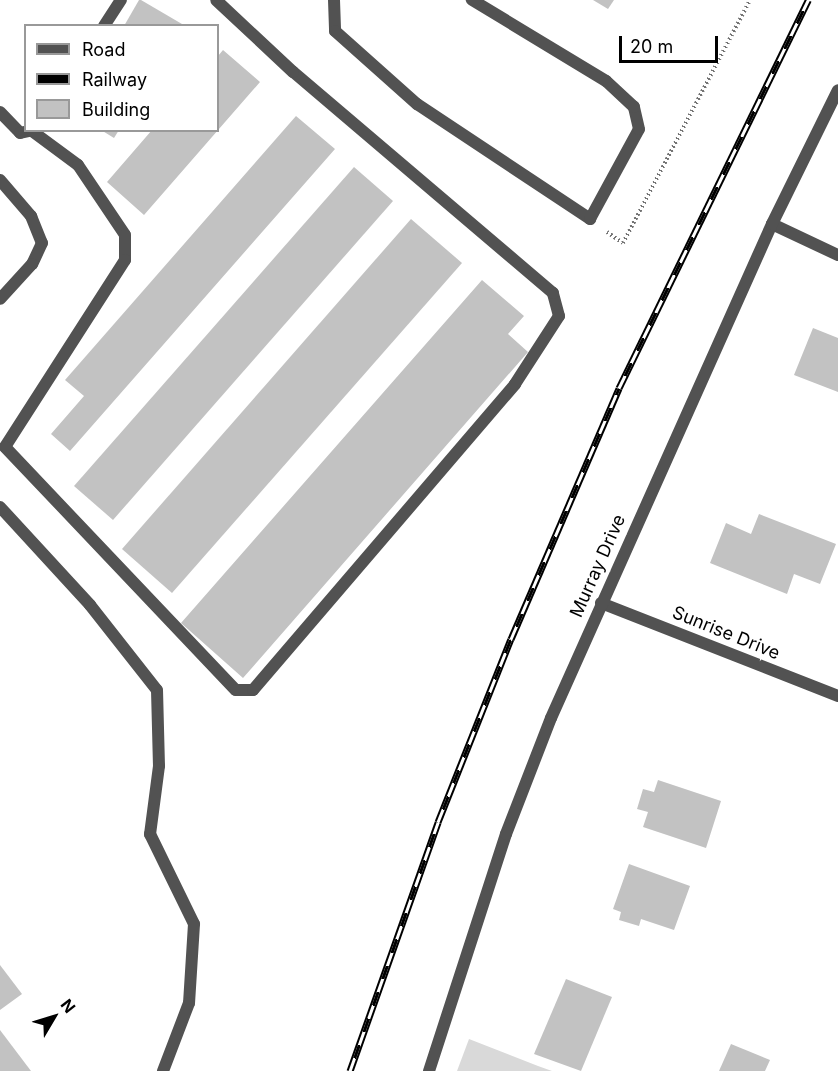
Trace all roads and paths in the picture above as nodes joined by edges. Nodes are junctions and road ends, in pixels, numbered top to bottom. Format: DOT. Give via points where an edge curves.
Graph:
graph roads {
  1 [pos="121,0"];
  2 [pos="216,0"];
  3 [pos="334,0"];
  4 [pos="472,0"];
  5 [pos="750,0"];
  6 [pos="105,24"];
  7 [pos="838,90"];
  8 [pos="0,112"];
  9 [pos="26,132"];
  10 [pos="33,132"];
  11 [pos="0,180"];
  12 [pos="590,219"];
  13 [pos="772,224"];
  14 [pos="838,255"];
  15 [pos="0,299"];
  16 [pos="0,507"];
  17 [pos="601,603"];
  18 [pos="838,696"];
  19 [pos="163,1071"];
  20 [pos="429,1071"];
  1 -- 6 [label="street"];
  2 -- 10 [label="street" via="319,95 553,293 559,316 515,384 253,690 236,690 5,447 125,260 125,235 78,165"];
  3 -- 12 [label="street" via="335,31 417,104"];
  4 -- 12 [label="street" via="606,81 634,106 639,129"];
  5 -- 12 [label="path" via="623,243"];
  7 -- 13 [label="street, Murray Drive"];
  8 -- 9 [label="street" via="20,133"];
  11 -- 15 [label="street" via="31,216 42,243 32,264"];
  13 -- 14 [label="street"];
  13 -- 17 [label="street, Murray Drive"];
  16 -- 19 [label="street" via="90,605 157,690 159,766 150,834 194,924 189,1003"];
  17 -- 18 [label="street, Sunrise Drive"];
  17 -- 20 [label="street, Murray Drive" via="506,834"];
}
